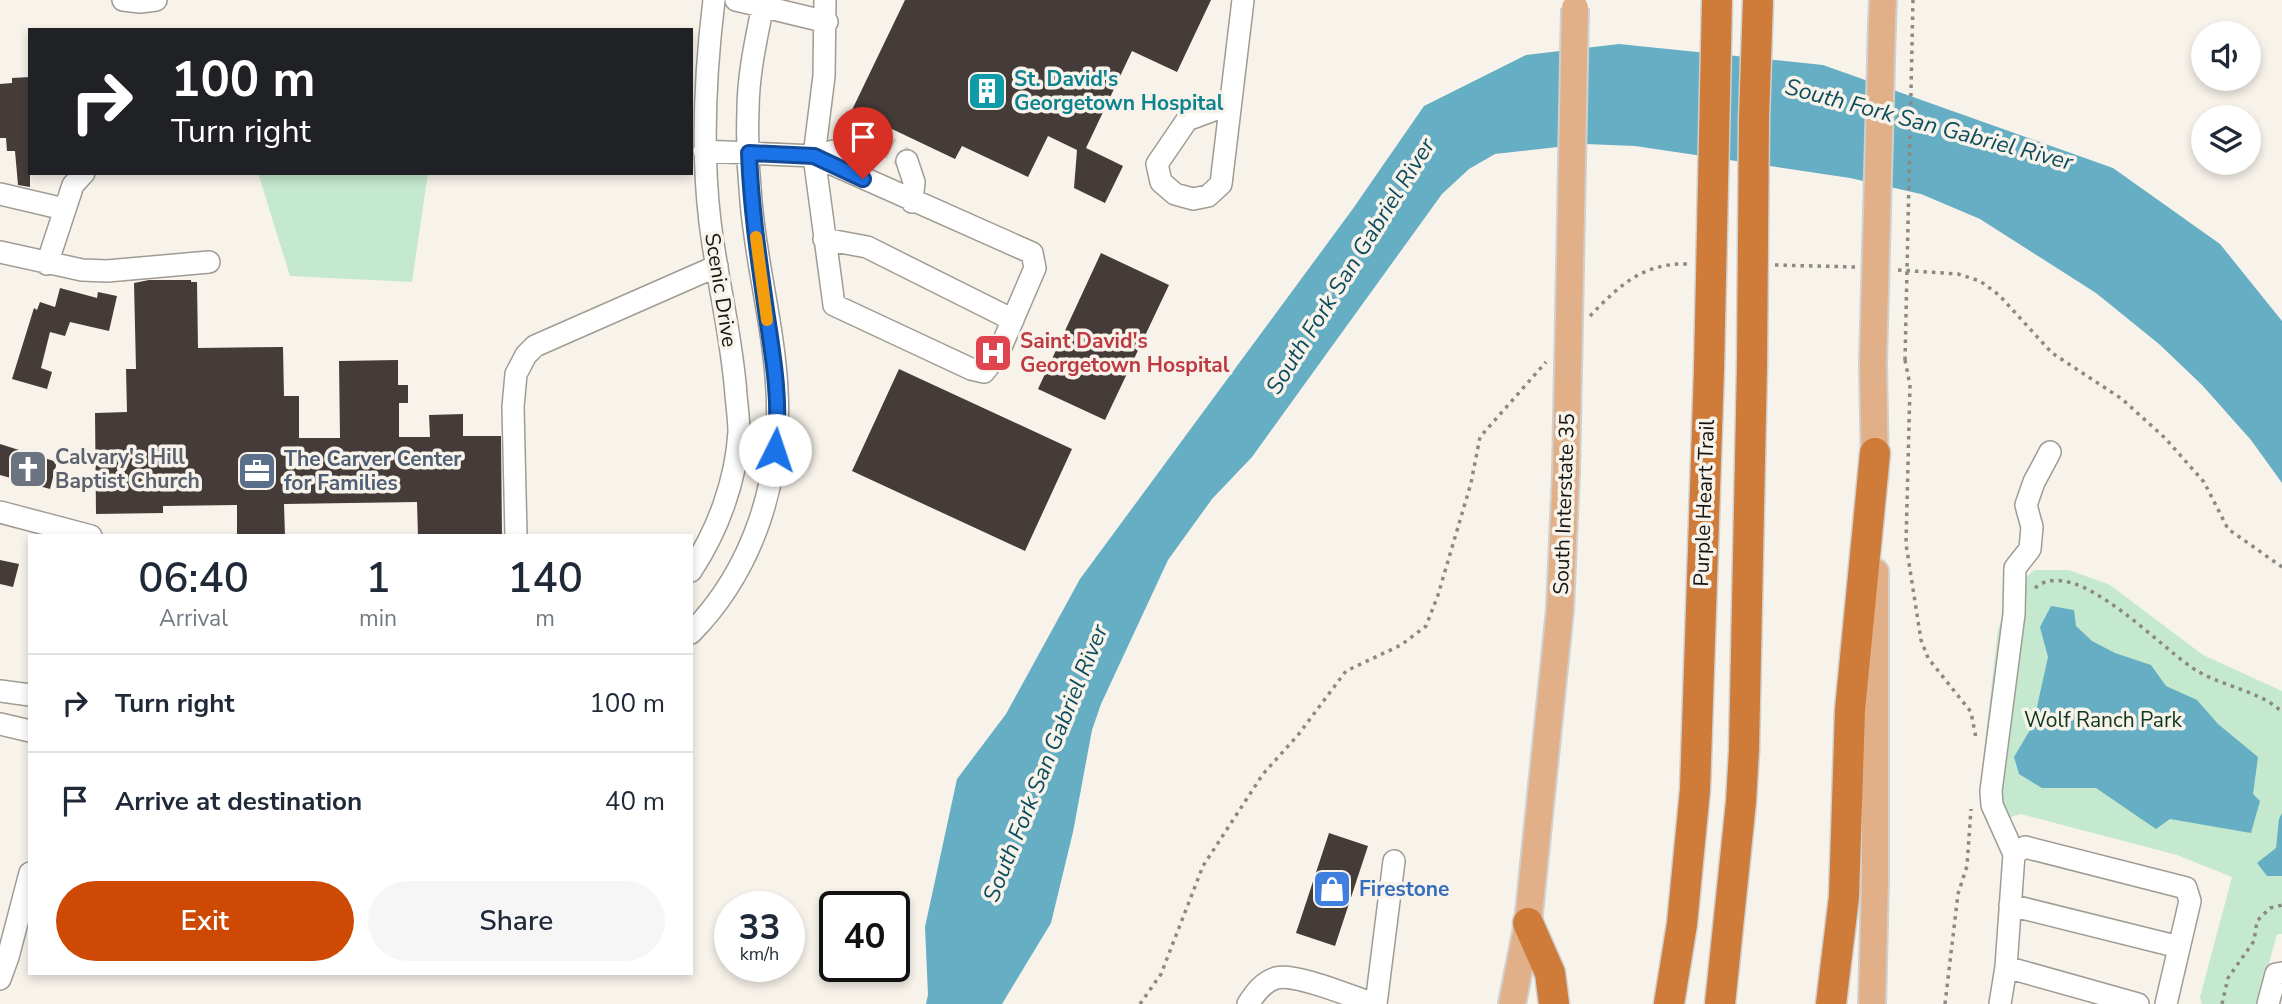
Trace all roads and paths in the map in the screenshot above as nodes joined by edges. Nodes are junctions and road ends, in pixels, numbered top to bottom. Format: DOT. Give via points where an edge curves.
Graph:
graph roads {
  1 [pos="123,0"];
  2 [pos="156,0"];
  3 [pos="714,0"];
  4 [pos="736,0"];
  5 [pos="825,0"];
  6 [pos="1243,0"];
  7 [pos="1717,0"];
  8 [pos="1758,0"];
  9 [pos="1913,0"];
  10 [pos="764,3"];
  11 [pos="1575,3"];
  12 [pos="1883,12"];
  13 [pos="827,22"];
  14 [pos="1230,104"];
  15 [pos="871,145"];
  16 [pos="704,151"];
  17 [pos="749,153"];
  18 [pos="814,156"];
  19 [pos="907,161"];
  20 [pos="82,175"];
  21 [pos="0,194"];
  22 [pos="912,202"];
  23 [pos="64,209"];
  24 [pos="824,239"];
  25 [pos="0,253"];
  26 [pos="209,262"];
  27 [pos="47,264"];
  28 [pos="1688,264"];
  29 [pos="1767,265"];
  30 [pos="717,266"];
  31 [pos="1858,268"];
  32 [pos="1897,270"];
  33 [pos="1589,318"];
  34 [pos="1013,320"];
  35 [pos="1551,357"];
  36 [pos="1875,453"];
  37 [pos="2050,453"];
  38 [pos="0,512"];
  39 [pos="85,534"];
  40 [pos="516,534"];
  41 [pos="2282,567"];
  42 [pos="693,568"];
  43 [pos="2014,614"];
  44 [pos="693,631"];
  45 [pos="0,691"];
  46 [pos="28,695"];
  47 [pos="2282,712"];
  48 [pos="0,724"];
  49 [pos="28,731"];
  50 [pos="1975,748"];
  51 [pos="1972,800"];
  52 [pos="2014,854"];
  53 [pos="1394,861"];
  54 [pos="28,881"];
  55 [pos="2010,905"];
  56 [pos="2282,905"];
  57 [pos="1528,923"];
  58 [pos="2179,947"];
  59 [pos="2006,967"];
  60 [pos="2282,973"];
  61 [pos="0,979"];
  62 [pos="1140,1004"];
  63 [pos="1248,1004"];
  64 [pos="1375,1004"];
  65 [pos="1512,1004"];
  66 [pos="1554,1004"];
  67 [pos="1670,1004"];
  68 [pos="1720,1004"];
  69 [pos="1831,1004"];
  70 [pos="1871,1004"];
  71 [pos="1945,1004"];
  72 [pos="2000,1004"];
  73 [pos="2137,1004"];
  74 [pos="2166,1004"];
  75 [pos="2222,1004"];
  76 [pos="2268,1004"];
  1 -- 2 [label="street"];
  3 -- 16 [label="street, Scenic Drive"];
  4 -- 10 [label="street"];
  5 -- 13 [label="street"];
  6 -- 14 [label="street"];
  7 -- 67 [label="highway, Purple Heart Trail, bridge" via="1695,790"];
  8 -- 68 [label="highway, Purple Heart Trail, bridge" via="1744,750"];
  9 -- 50 [label="path, bridge" via="1906,544 1921,640 1928,658 1971,712"];
  10 -- 13 [label="street"];
  10 -- 17 [label="street, Scenic Drive" via="747,108"];
  11 -- 57 [label="main road, South Interstate 35, bridge" via="1560,609"];
  12 -- 36 [label="main road, bridge" via="1873,363"];
  13 -- 18 [label="street"];
  14 -- 14 [label="street" via="1221,184 1208,196 1193,199 1175,194 1161,182 1157,164 1187,120"];
  15 -- 18 [label="street"];
  16 -- 17 [label="street"];
  16 -- 30 [label="street, Scenic Drive"];
  17 -- 18 [label="street"];
  17 -- 44 [label="street, Scenic Drive" via="751,201 777,388 778,432 765,506 752,544"];
  18 -- 22 [label="street"];
  18 -- 24 [label="street"];
  19 -- 22 [label="street" via="914,182"];
  20 -- 23 [label="street"];
  21 -- 23 [label="street"];
  22 -- 34 [label="street" via="1032,253 1035,268"];
  23 -- 27 [label="street"];
  24 -- 34 [label="street" via="867,247"];
  24 -- 34 [label="street" via="834,306 971,369 984,372"];
  25 -- 27 [label="street"];
  26 -- 27 [label="street" via="107,271"];
  28 -- 33 [label="path" via="1639,273"];
  29 -- 31 [label="path"];
  30 -- 40 [label="street" via="535,346 526,355 516,374 513,407"];
  30 -- 42 [label="street, Scenic Drive" via="739,431 722,512"];
  32 -- 41 [label="path" via="1958,274 1980,281 1999,295 2052,353 2122,399 2165,438 2204,482 2228,529"];
  35 -- 62 [label="path" via="1480,437 1426,626 1401,645 1346,671 1263,774 1203,866 1161,974"];
  36 -- 69 [label="highway" via="1850,710 1844,897"];
  36 -- 70 [label="main road"];
  37 -- 43 [label="street" via="2026,505 2032,527 2030,549 2015,568"];
  38 -- 39 [label="street"];
  43 -- 47 [label="path" via="2038,584 2060,580 2080,585 2197,671"];
  43 -- 52 [label="street" via="1991,791 1992,805"];
  45 -- 46 [label="street"];
  48 -- 49 [label="street"];
  51 -- 71 [label="path" via="1967,866 1958,894"];
  52 -- 55 [label="street"];
  52 -- 58 [label="street" via="2025,848 2186,888 2190,901"];
  53 -- 64 [label="street"];
  54 -- 61 [label="street"];
  55 -- 58 [label="street"];
  55 -- 59 [label="street"];
  56 -- 75 [label="path" via="2270,908 2257,921 2254,941 2228,978"];
  57 -- 65 [label="main road, South Interstate 35"];
  57 -- 66 [label="highway" via="1550,973"];
  58 -- 74 [label="street"];
  59 -- 72 [label="street"];
  59 -- 73 [label="street"];
  60 -- 76 [label="street" via="2276,974"];
  63 -- 64 [label="street" via="1259,988 1276,978 1298,979"];
}
